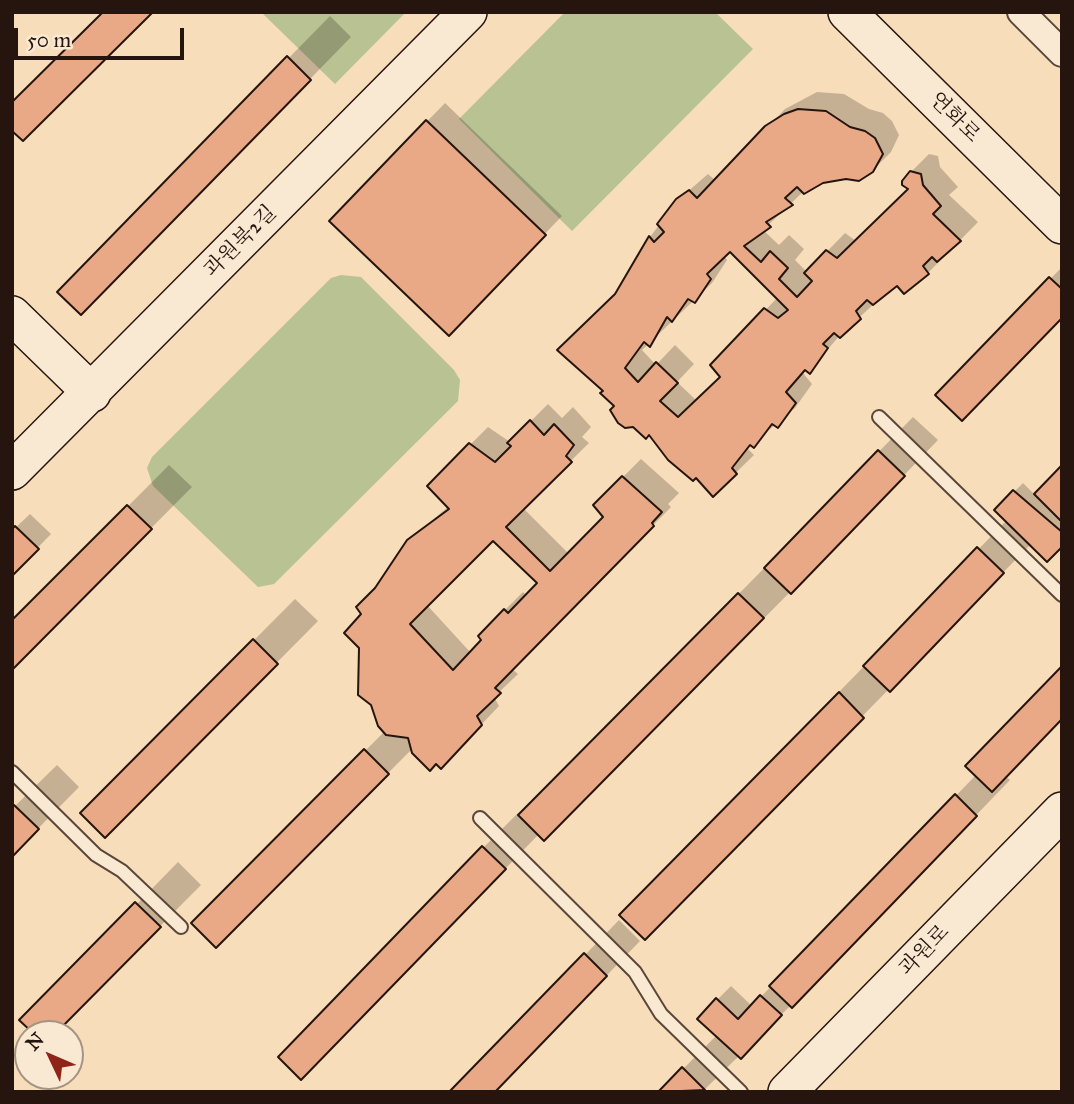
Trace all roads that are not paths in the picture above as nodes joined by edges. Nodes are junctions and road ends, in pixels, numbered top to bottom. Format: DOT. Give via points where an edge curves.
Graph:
graph roads {
  1 [pos="468,12"];
  2 [pos="846,12"];
  3 [pos="1026,14"];
  4 [pos="1062,53"];
  5 [pos="1058,215"];
  6 [pos="12,315"];
  7 [pos="92,393"];
  8 [pos="879,417"];
  9 [pos="12,471"];
  10 [pos="1062,595"];
  11 [pos="12,772"];
  12 [pos="1062,811"];
  13 [pos="480,818"];
  14 [pos="181,927"];
  15 [pos="741,1092"];
  16 [pos="787,1092"];
  1 -- 7 [label="main road, 과원북2길"];
  2 -- 5 [label="main road, 연화로"];
  3 -- 4 [label="street"];
  6 -- 7 [label="main road"];
  7 -- 9 [label="main road, 과원북2길"];
  8 -- 10 [label="lane"];
  11 -- 14 [label="lane" via="96,855 122,871"];
  12 -- 16 [label="main road, 과원로"];
  13 -- 15 [label="lane" via="635,972 661,1014"];
}
